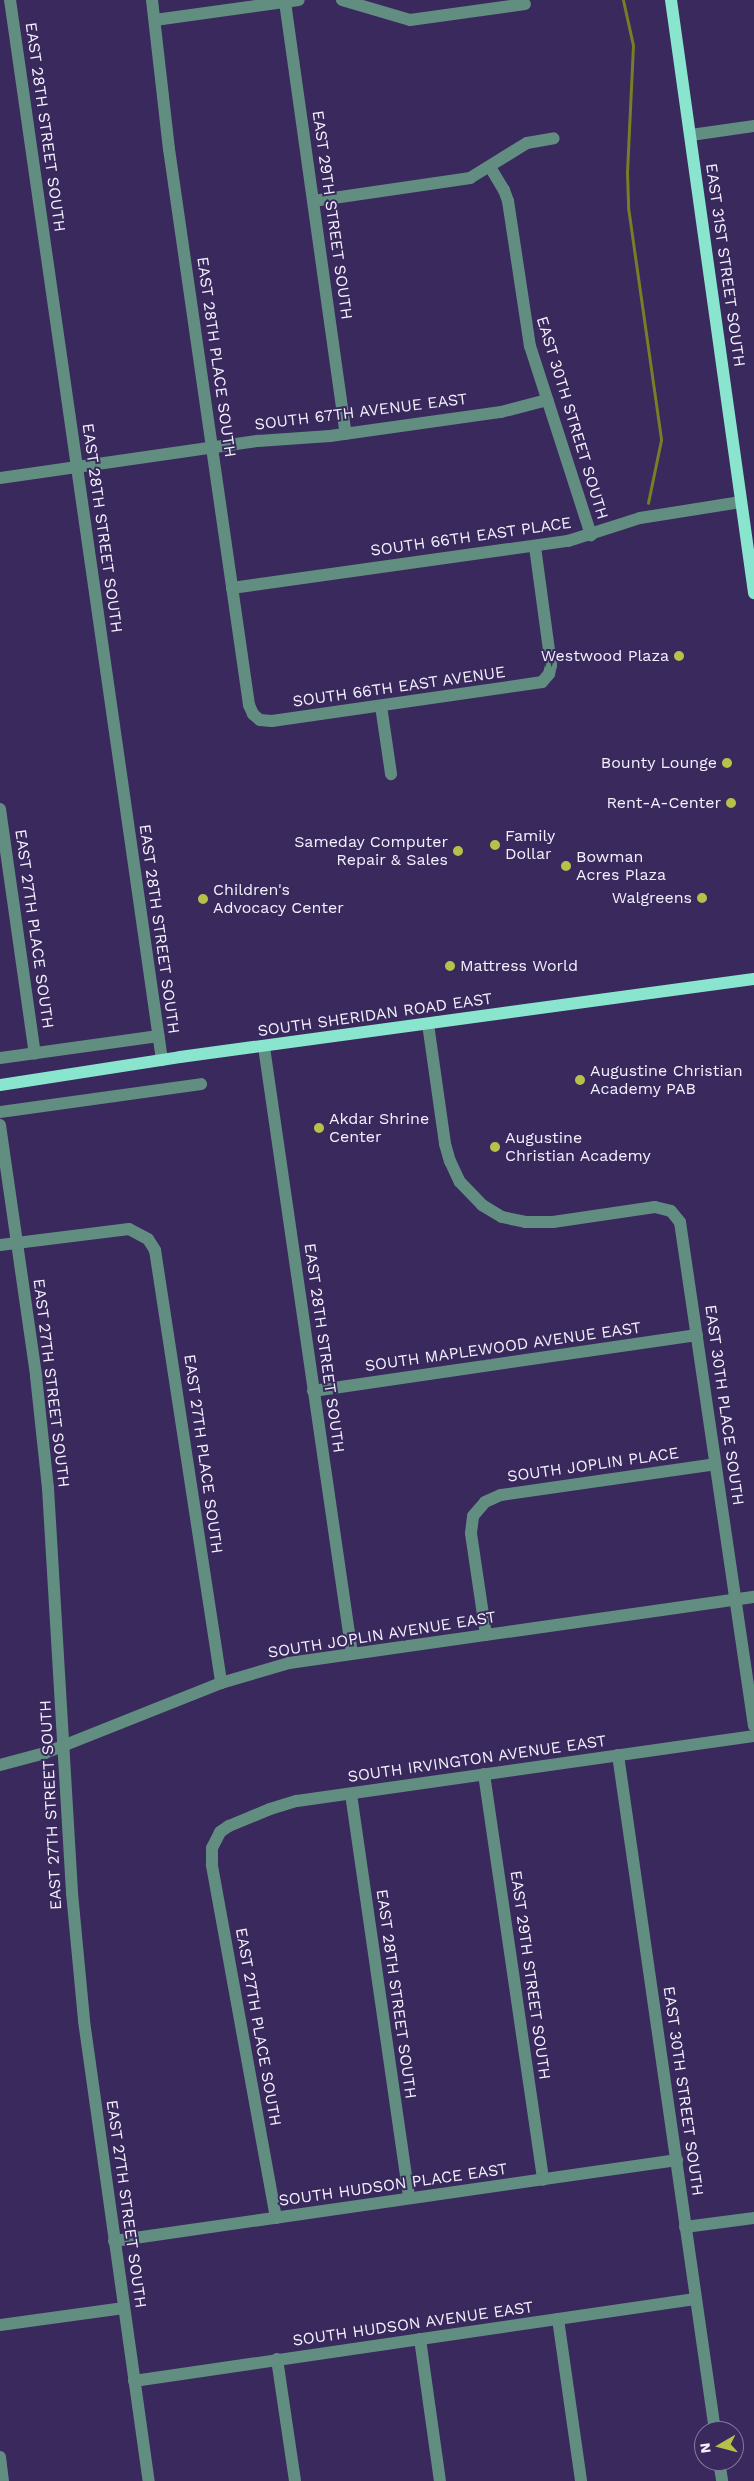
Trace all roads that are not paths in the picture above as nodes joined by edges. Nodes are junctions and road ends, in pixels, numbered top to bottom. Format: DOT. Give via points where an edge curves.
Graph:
graph roads {
  1 [pos="10,0"];
  2 [pos="152,0"];
  3 [pos="299,0"];
  4 [pos="671,0"];
  5 [pos="349,1"];
  6 [pos="285,2"];
  7 [pos="525,4"];
  8 [pos="155,20"];
  9 [pos="754,126"];
  10 [pos="691,135"];
  11 [pos="554,138"];
  12 [pos="490,166"];
  13 [pos="313,201"];
  14 [pos="547,400"];
  15 [pos="346,434"];
  16 [pos="212,447"];
  17 [pos="77,467"];
  18 [pos="0,478"];
  19 [pos="741,502"];
  20 [pos="591,535"];
  21 [pos="534,546"];
  22 [pos="754,586"];
  23 [pos="232,588"];
  24 [pos="381,706"];
  25 [pos="256,717"];
  26 [pos="391,774"];
  27 [pos="0,809"];
  28 [pos="754,979"];
  29 [pos="428,1024"];
  30 [pos="158,1036"];
  31 [pos="264,1047"];
  32 [pos="35,1054"];
  33 [pos="0,1058"];
  34 [pos="162,1060"];
  35 [pos="201,1084"];
  36 [pos="0,1085"];
  37 [pos="0,1112"];
  38 [pos="0,1126"];
  39 [pos="16,1243"];
  40 [pos="0,1245"];
  41 [pos="697,1335"];
  42 [pos="313,1391"];
  43 [pos="715,1464"];
  44 [pos="754,1597"];
  45 [pos="736,1599"];
  46 [pos="486,1635"];
  47 [pos="352,1654"];
  48 [pos="221,1683"];
  49 [pos="754,1726"];
  50 [pos="754,1736"];
  51 [pos="63,1745"];
  52 [pos="618,1755"];
  53 [pos="0,1765"];
  54 [pos="484,1774"];
  55 [pos="351,1794"];
  56 [pos="215,1841"];
  57 [pos="677,2160"];
  58 [pos="543,2180"];
  59 [pos="409,2198"];
  60 [pos="276,2218"];
  61 [pos="754,2218"];
  62 [pos="685,2227"];
  63 [pos="114,2241"];
  64 [pos="695,2299"];
  65 [pos="124,2308"];
  66 [pos="558,2319"];
  67 [pos="0,2325"];
  68 [pos="420,2339"];
  69 [pos="277,2359"];
  70 [pos="134,2380"];
  71 [pos="713,2421"];
  72 [pos="0,2457"];
  73 [pos="4,2481"];
  74 [pos="149,2481"];
  75 [pos="295,2481"];
  76 [pos="440,2481"];
  77 [pos="581,2481"];
  1 -- 17 [label="street, EAST 28TH STREET SOUTH"];
  2 -- 8 [label="street, EAST 28TH PLACE SOUTH"];
  3 -- 6 [label="street"];
  4 -- 10 [label="main road, EAST 31ST STREET SOUTH"];
  5 -- 7 [label="street" via="410,20"];
  6 -- 8 [label="street"];
  6 -- 13 [label="street, EAST 29TH STREET SOUTH"];
  8 -- 16 [label="street, EAST 28TH PLACE SOUTH" via="161,87"];
  9 -- 10 [label="street"];
  10 -- 19 [label="main road, EAST 31ST STREET SOUTH"];
  11 -- 12 [label="street" via="527,143"];
  12 -- 13 [label="street" via="463,180"];
  12 -- 14 [label="street, EAST 30TH STREET SOUTH" via="508,201 527,334"];
  13 -- 15 [label="street, EAST 29TH STREET SOUTH"];
  14 -- 15 [label="street, SOUTH 67TH AVENUE EAST" via="501,412"];
  14 -- 20 [label="street, EAST 30TH STREET SOUTH"];
  15 -- 16 [label="street, SOUTH 67TH AVENUE EAST"];
  16 -- 17 [label="street, SOUTH 67TH AVENUE EAST"];
  16 -- 23 [label="street, EAST 28TH PLACE SOUTH"];
  17 -- 18 [label="street, SOUTH 67TH AVENUE EAST"];
  17 -- 30 [label="street, EAST 28TH STREET SOUTH"];
  19 -- 20 [label="street, SOUTH 66TH EAST PLACE" via="640,518"];
  19 -- 22 [label="main road, EAST 31ST STREET SOUTH"];
  20 -- 21 [label="street, SOUTH 66TH EAST PLACE"];
  21 -- 23 [label="street, SOUTH 66TH EAST PLACE"];
  21 -- 24 [label="street, SOUTH 66TH EAST AVENUE" via="551,660 546,678 533,684"];
  23 -- 25 [label="street, EAST 28TH PLACE SOUTH" via="249,705"];
  24 -- 25 [label="street, SOUTH 66TH EAST AVENUE" via="272,722"];
  24 -- 26 [label="street"];
  27 -- 32 [label="street, EAST 27TH PLACE SOUTH"];
  28 -- 29 [label="main road, SOUTH SHERIDAN ROAD EAST"];
  29 -- 31 [label="main road, SOUTH SHERIDAN ROAD EAST"];
  29 -- 41 [label="street, EAST 30TH PLACE SOUTH" via="445,1144 452,1167 472,1196 502,1217 525,1222 553,1222 655,1207 671,1211 682,1232"];
  30 -- 32 [label="street"];
  30 -- 34 [label="street, EAST 28TH STREET SOUTH"];
  31 -- 34 [label="main road, SOUTH SHERIDAN ROAD EAST"];
  31 -- 42 [label="street, EAST 28TH STREET SOUTH"];
  32 -- 33 [label="street"];
  34 -- 36 [label="main road, SOUTH SHERIDAN ROAD EAST"];
  35 -- 37 [label="street"];
  38 -- 39 [label="street, EAST 27TH STREET SOUTH"];
  39 -- 40 [label="street"];
  39 -- 48 [label="street, EAST 27TH PLACE SOUTH" via="129,1229 143,1235 152,1244 157,1257"];
  39 -- 51 [label="street, EAST 27TH STREET SOUTH" via="36,1376 48,1488"];
  41 -- 42 [label="street, SOUTH MAPLEWOOD AVENUE EAST"];
  41 -- 43 [label="street, EAST 30TH PLACE SOUTH"];
  42 -- 47 [label="street, EAST 28TH STREET SOUTH"];
  43 -- 45 [label="street, EAST 30TH PLACE SOUTH"];
  43 -- 46 [label="street, SOUTH JOPLIN PLACE" via="490,1498 473,1516 471,1533"];
  44 -- 45 [label="street, SOUTH JOPLIN AVENUE EAST"];
  45 -- 46 [label="street, SOUTH JOPLIN AVENUE EAST"];
  45 -- 49 [label="street, EAST 30TH PLACE SOUTH"];
  46 -- 47 [label="street, SOUTH JOPLIN AVENUE EAST"];
  47 -- 48 [label="street, SOUTH JOPLIN AVENUE EAST" via="289,1663"];
  48 -- 51 [label="street, SOUTH JOPLIN AVENUE EAST"];
  50 -- 52 [label="street, SOUTH IRVINGTON AVENUE EAST"];
  51 -- 53 [label="street, SOUTH JOPLIN AVENUE EAST"];
  51 -- 63 [label="street, EAST 27TH STREET SOUTH" via="77,1959"];
  52 -- 54 [label="street, SOUTH IRVINGTON AVENUE EAST"];
  52 -- 57 [label="street, EAST 30TH STREET SOUTH"];
  54 -- 55 [label="street, SOUTH IRVINGTON AVENUE EAST"];
  54 -- 58 [label="street, EAST 29TH STREET SOUTH"];
  55 -- 56 [label="street, SOUTH IRVINGTON AVENUE EAST" via="270,1808 229,1826"];
  55 -- 59 [label="street, EAST 28TH STREET SOUTH"];
  56 -- 60 [label="street, EAST 27TH PLACE SOUTH" via="212,1865"];
  57 -- 58 [label="street, SOUTH HUDSON PLACE EAST"];
  57 -- 62 [label="street, EAST 30TH STREET SOUTH"];
  58 -- 59 [label="street, SOUTH HUDSON PLACE EAST"];
  59 -- 60 [label="street, SOUTH HUDSON PLACE EAST"];
  60 -- 63 [label="street, SOUTH HUDSON PLACE EAST"];
  61 -- 62 [label="street"];
  62 -- 64 [label="street, EAST 30TH STREET SOUTH"];
  63 -- 65 [label="street, EAST 27TH STREET SOUTH"];
  64 -- 66 [label="street, SOUTH HUDSON AVENUE EAST"];
  64 -- 71 [label="street, EAST 30TH STREET SOUTH"];
  65 -- 67 [label="street"];
  65 -- 70 [label="street, EAST 27TH STREET SOUTH"];
  66 -- 68 [label="street, SOUTH HUDSON AVENUE EAST"];
  66 -- 77 [label="street"];
  68 -- 69 [label="street, SOUTH HUDSON AVENUE EAST"];
  68 -- 76 [label="street"];
  69 -- 70 [label="street, SOUTH HUDSON AVENUE EAST"];
  69 -- 75 [label="street"];
  70 -- 74 [label="street, EAST 27TH STREET SOUTH"];
  72 -- 73 [label="street"];
}
